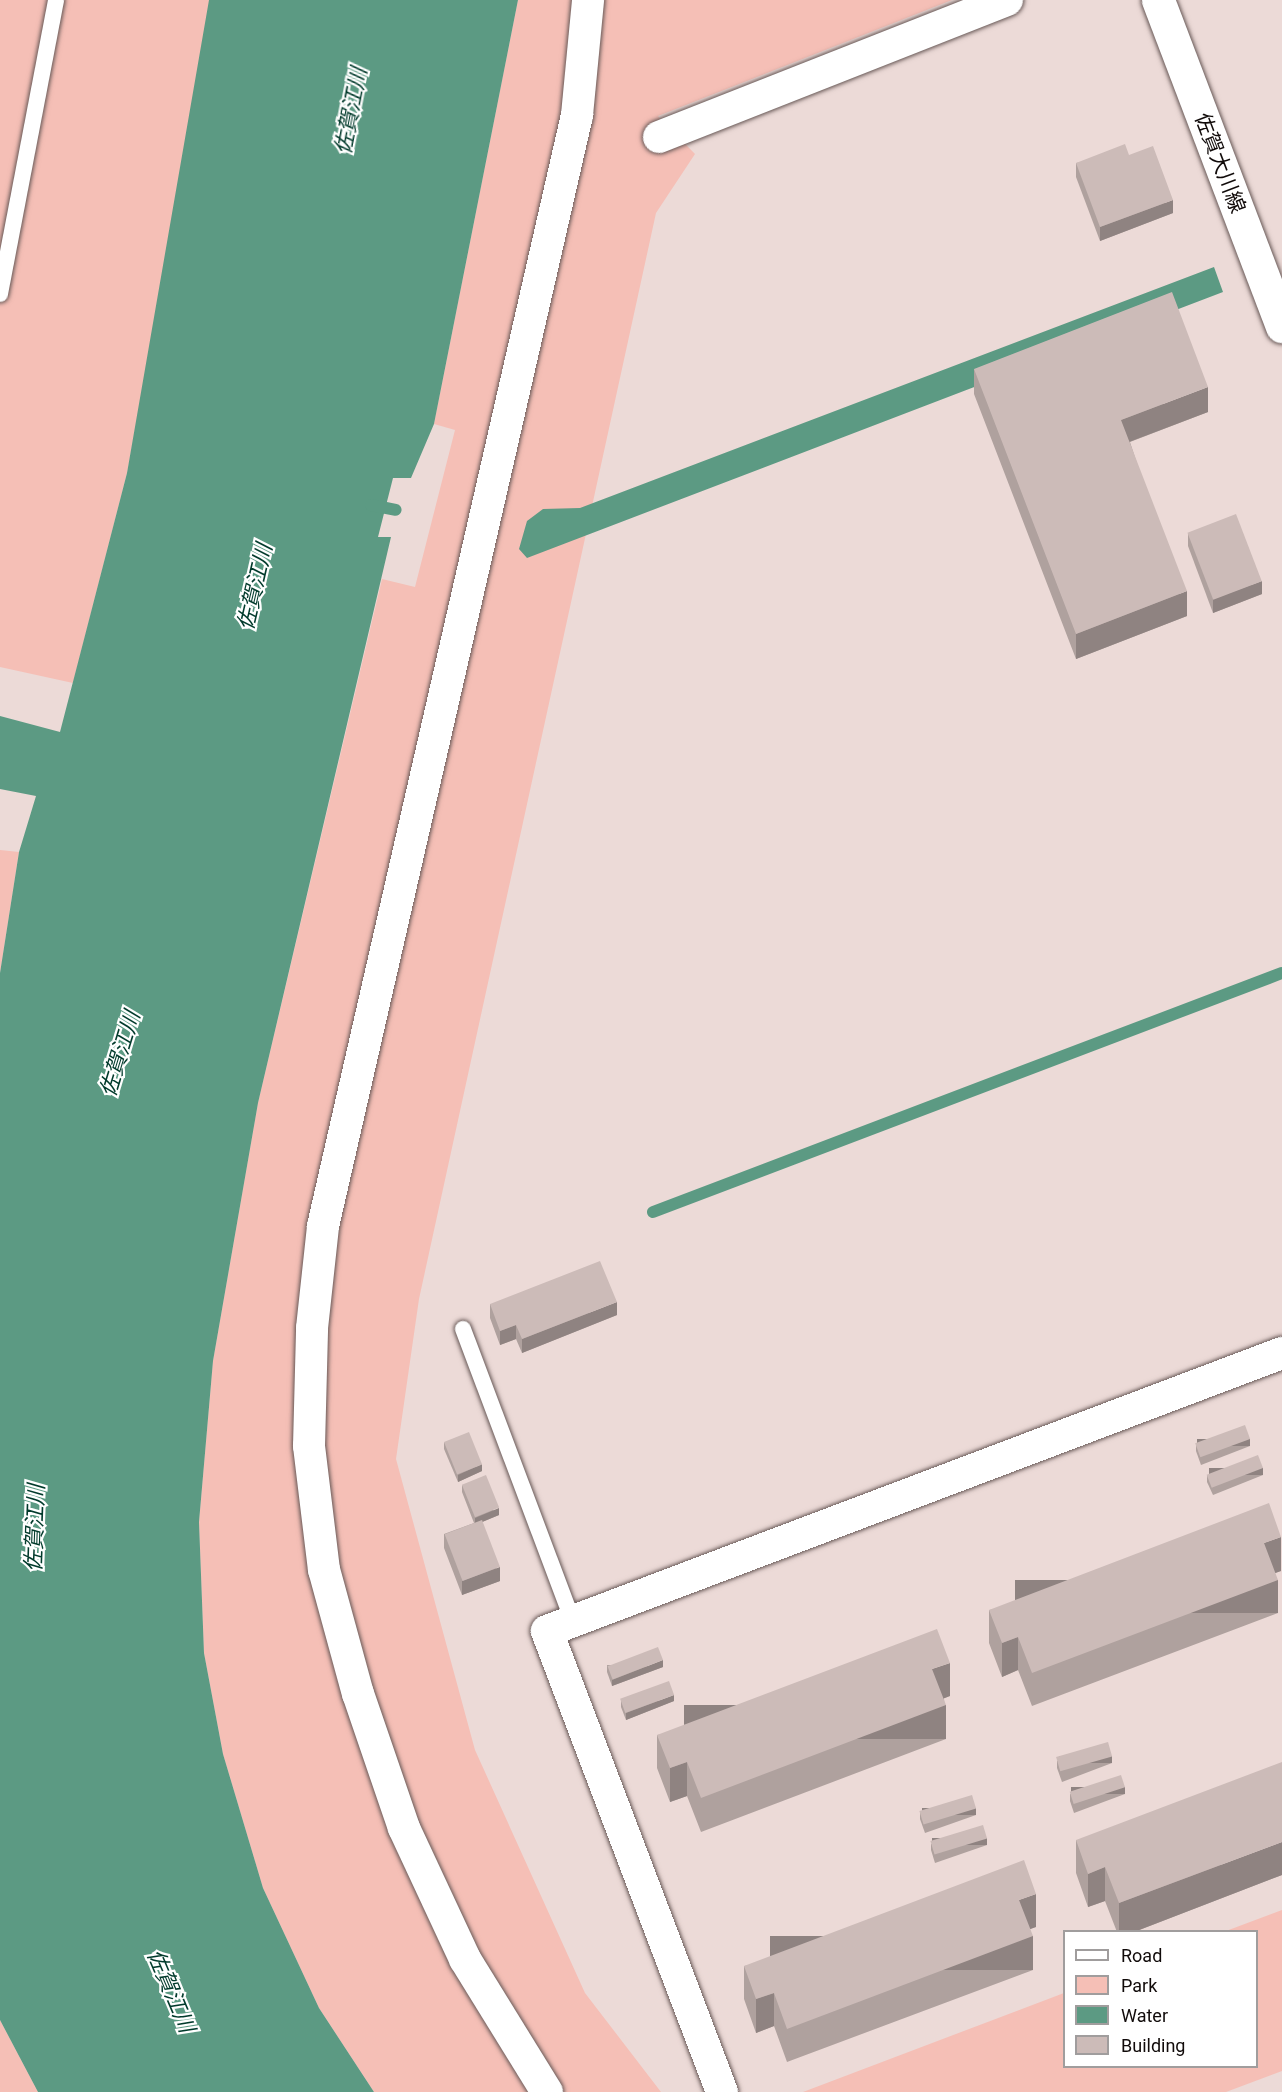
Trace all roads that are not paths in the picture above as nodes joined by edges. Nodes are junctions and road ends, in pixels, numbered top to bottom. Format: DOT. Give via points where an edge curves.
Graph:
graph roads {
  1 [pos="56,0"];
  2 [pos="588,0"];
  3 [pos="1007,0"];
  4 [pos="1158,0"];
  5 [pos="659,137"];
  6 [pos="0,294"];
  7 [pos="1282,326"];
  8 [pos="463,1329"];
  9 [pos="1282,1353"];
  10 [pos="573,1621"];
  11 [pos="547,2092"];
  12 [pos="722,2092"];
  1 -- 6 [label="lane"];
  2 -- 11 [label="street" via="577,115 323,1226 312,1328 309,1446 324,1570 358,1694 404,1828 465,1959"];
  3 -- 5 [label="street"];
  4 -- 7 [label="main road, 佐賀大川線"];
  8 -- 10 [label="lane"];
  9 -- 10 [label="street"];
  10 -- 12 [label="street" via="547,1631"];
}
